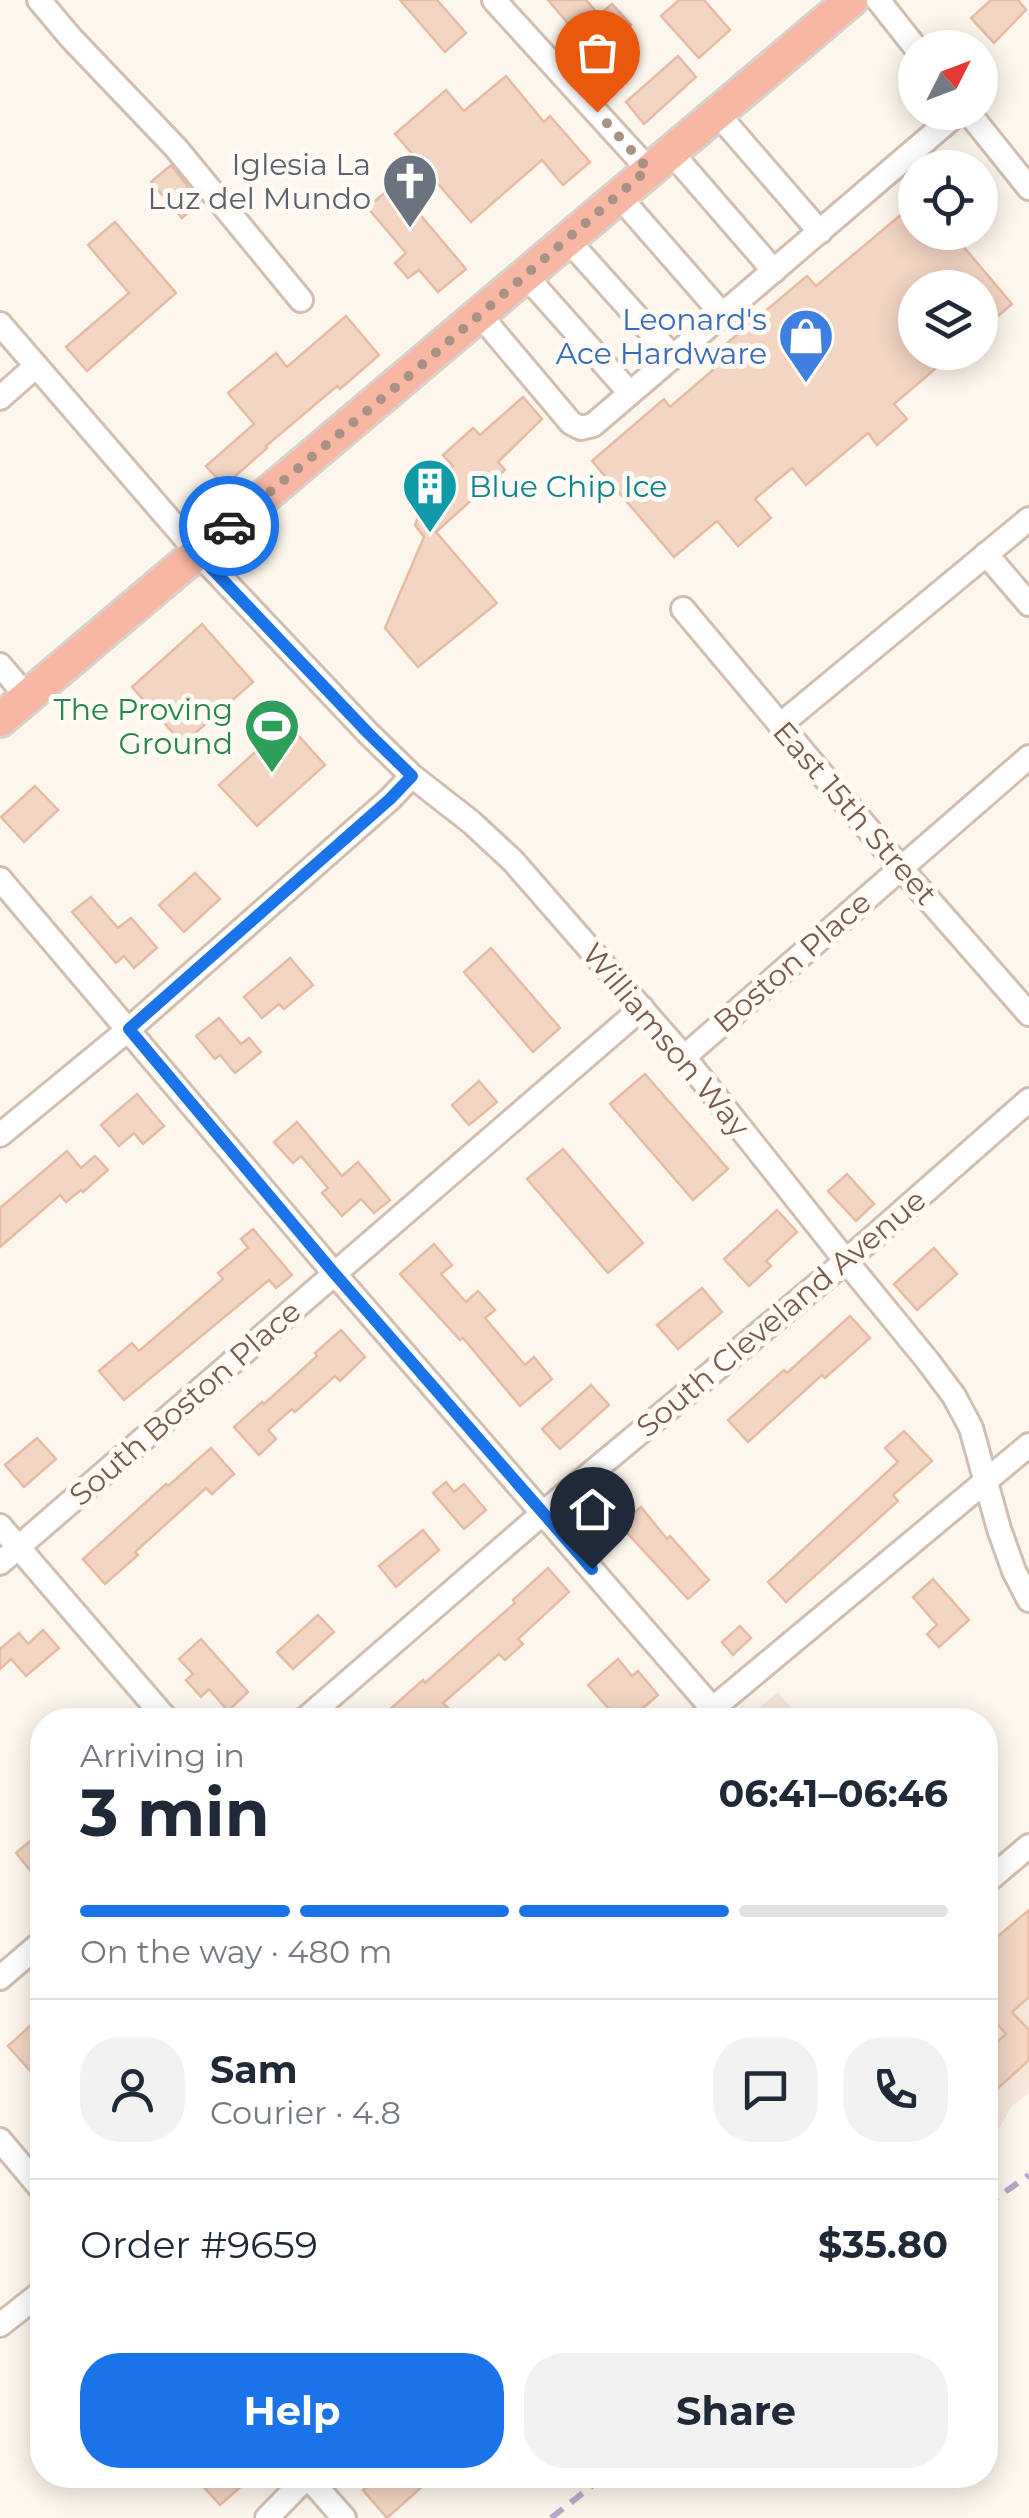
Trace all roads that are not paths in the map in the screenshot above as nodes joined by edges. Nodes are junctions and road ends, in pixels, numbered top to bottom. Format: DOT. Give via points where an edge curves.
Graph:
graph roads {
  1 [pos="38,0"];
  2 [pos="494,0"];
  3 [pos="852,0"];
  4 [pos="878,0"];
  5 [pos="902,30"];
  6 [pos="716,112"];
  7 [pos="938,130"];
  8 [pos="982,130"];
  9 [pos="659,160"];
  10 [pos="1029,188"];
  11 [pos="618,195"];
  12 [pos="820,232"];
  13 [pos="567,239"];
  14 [pos="774,271"];
  15 [pos="525,275"];
  16 [pos="301,300"];
  17 [pos="722,314"];
  18 [pos="480,315"];
  19 [pos="0,324"];
  20 [pos="672,357"];
  21 [pos="35,367"];
  22 [pos="630,393"];
  23 [pos="0,398"];
  24 [pos="1029,519"];
  25 [pos="198,554"];
  26 [pos="986,554"];
  27 [pos="1029,604"];
  28 [pos="684,609"];
  29 [pos="0,665"];
  30 [pos="27,698"];
  31 [pos="0,720"];
  32 [pos="780,725"];
  33 [pos="1029,757"];
  34 [pos="412,776"];
  35 [pos="900,867"];
  36 [pos="0,879"];
  37 [pos="642,1008"];
  38 [pos="1029,1014"];
  39 [pos="129,1029"];
  40 [pos="684,1057"];
  41 [pos="1029,1100"];
  42 [pos="0,1135"];
  43 [pos="846,1262"];
  44 [pos="334,1273"];
  45 [pos="1029,1445"];
  46 [pos="986,1481"];
  47 [pos="543,1513"];
  48 [pos="0,1526"];
  49 [pos="9,1555"];
  50 [pos="1029,1600"];
  51 [pos="156,1708"];
  52 [pos="318,1708"];
  53 [pos="700,1708"];
  54 [pos="712,1708"];
  55 [pos="1029,1846"];
  56 [pos="998,1872"];
  57 [pos="30,1952"];
  58 [pos="0,1978"];
  59 [pos="0,2140"];
  60 [pos="30,2176"];
  61 [pos="30,2301"];
  62 [pos="0,2325"];
  63 [pos="295,2488"];
  64 [pos="318,2488"];
  65 [pos="266,2518"];
  66 [pos="344,2518"];
  1 -- 16 [label="street" via="176,148"];
  2 -- 9 [label="street"];
  3 -- 6 [label="highway"];
  4 -- 5 [label="street"];
  6 -- 9 [label="highway"];
  6 -- 12 [label="street"];
  7 -- 12 [label="street"];
  8 -- 10 [label="street"];
  9 -- 11 [label="highway"];
  9 -- 14 [label="street"];
  11 -- 13 [label="highway"];
  11 -- 17 [label="street"];
  12 -- 14 [label="street"];
  13 -- 15 [label="highway"];
  13 -- 20 [label="street"];
  14 -- 17 [label="street"];
  15 -- 18 [label="highway"];
  15 -- 22 [label="street"];
  17 -- 20 [label="street"];
  18 -- 22 [label="street" via="576,427 593,425"];
  18 -- 25 [label="highway"];
  19 -- 21 [label="street, Williamson Way"];
  20 -- 22 [label="street"];
  21 -- 23 [label="street"];
  21 -- 25 [label="street, Williamson Way"];
  24 -- 26 [label="street"];
  25 -- 30 [label="highway"];
  25 -- 34 [label="street, Williamson Way"];
  26 -- 27 [label="street"];
  26 -- 32 [label="street"];
  28 -- 32 [label="street, East 15th Street"];
  29 -- 30 [label="street"];
  30 -- 31 [label="highway"];
  32 -- 35 [label="street, East 15th Street"];
  33 -- 35 [label="street"];
  34 -- 37 [label="street, Williamson Way" via="513,861"];
  34 -- 39 [label="street"];
  35 -- 38 [label="street, East 15th Street"];
  35 -- 40 [label="street, Boston Place"];
  36 -- 39 [label="street"];
  37 -- 40 [label="street, Williamson Way"];
  37 -- 44 [label="street, South Boston Place"];
  39 -- 42 [label="street"];
  39 -- 44 [label="street"];
  40 -- 43 [label="street, Williamson Way"];
  41 -- 43 [label="street, South Cleveland Avenue"];
  43 -- 46 [label="street, Williamson Way" via="954,1396"];
  43 -- 47 [label="street, South Cleveland Avenue"];
  44 -- 47 [label="street"];
  44 -- 49 [label="street, South Boston Place"];
  45 -- 46 [label="street"];
  46 -- 50 [label="street, Williamson Way"];
  46 -- 54 [label="street"];
  47 -- 52 [label="street, South Cleveland Avenue"];
  47 -- 53 [label="street"];
  48 -- 49 [label="street"];
  49 -- 51 [label="street"];
  55 -- 56 [label="street"];
  57 -- 58 [label="street"];
  59 -- 60 [label="street"];
  61 -- 62 [label="street"];
  63 -- 65 [label="street"];
  64 -- 66 [label="street"];
}
